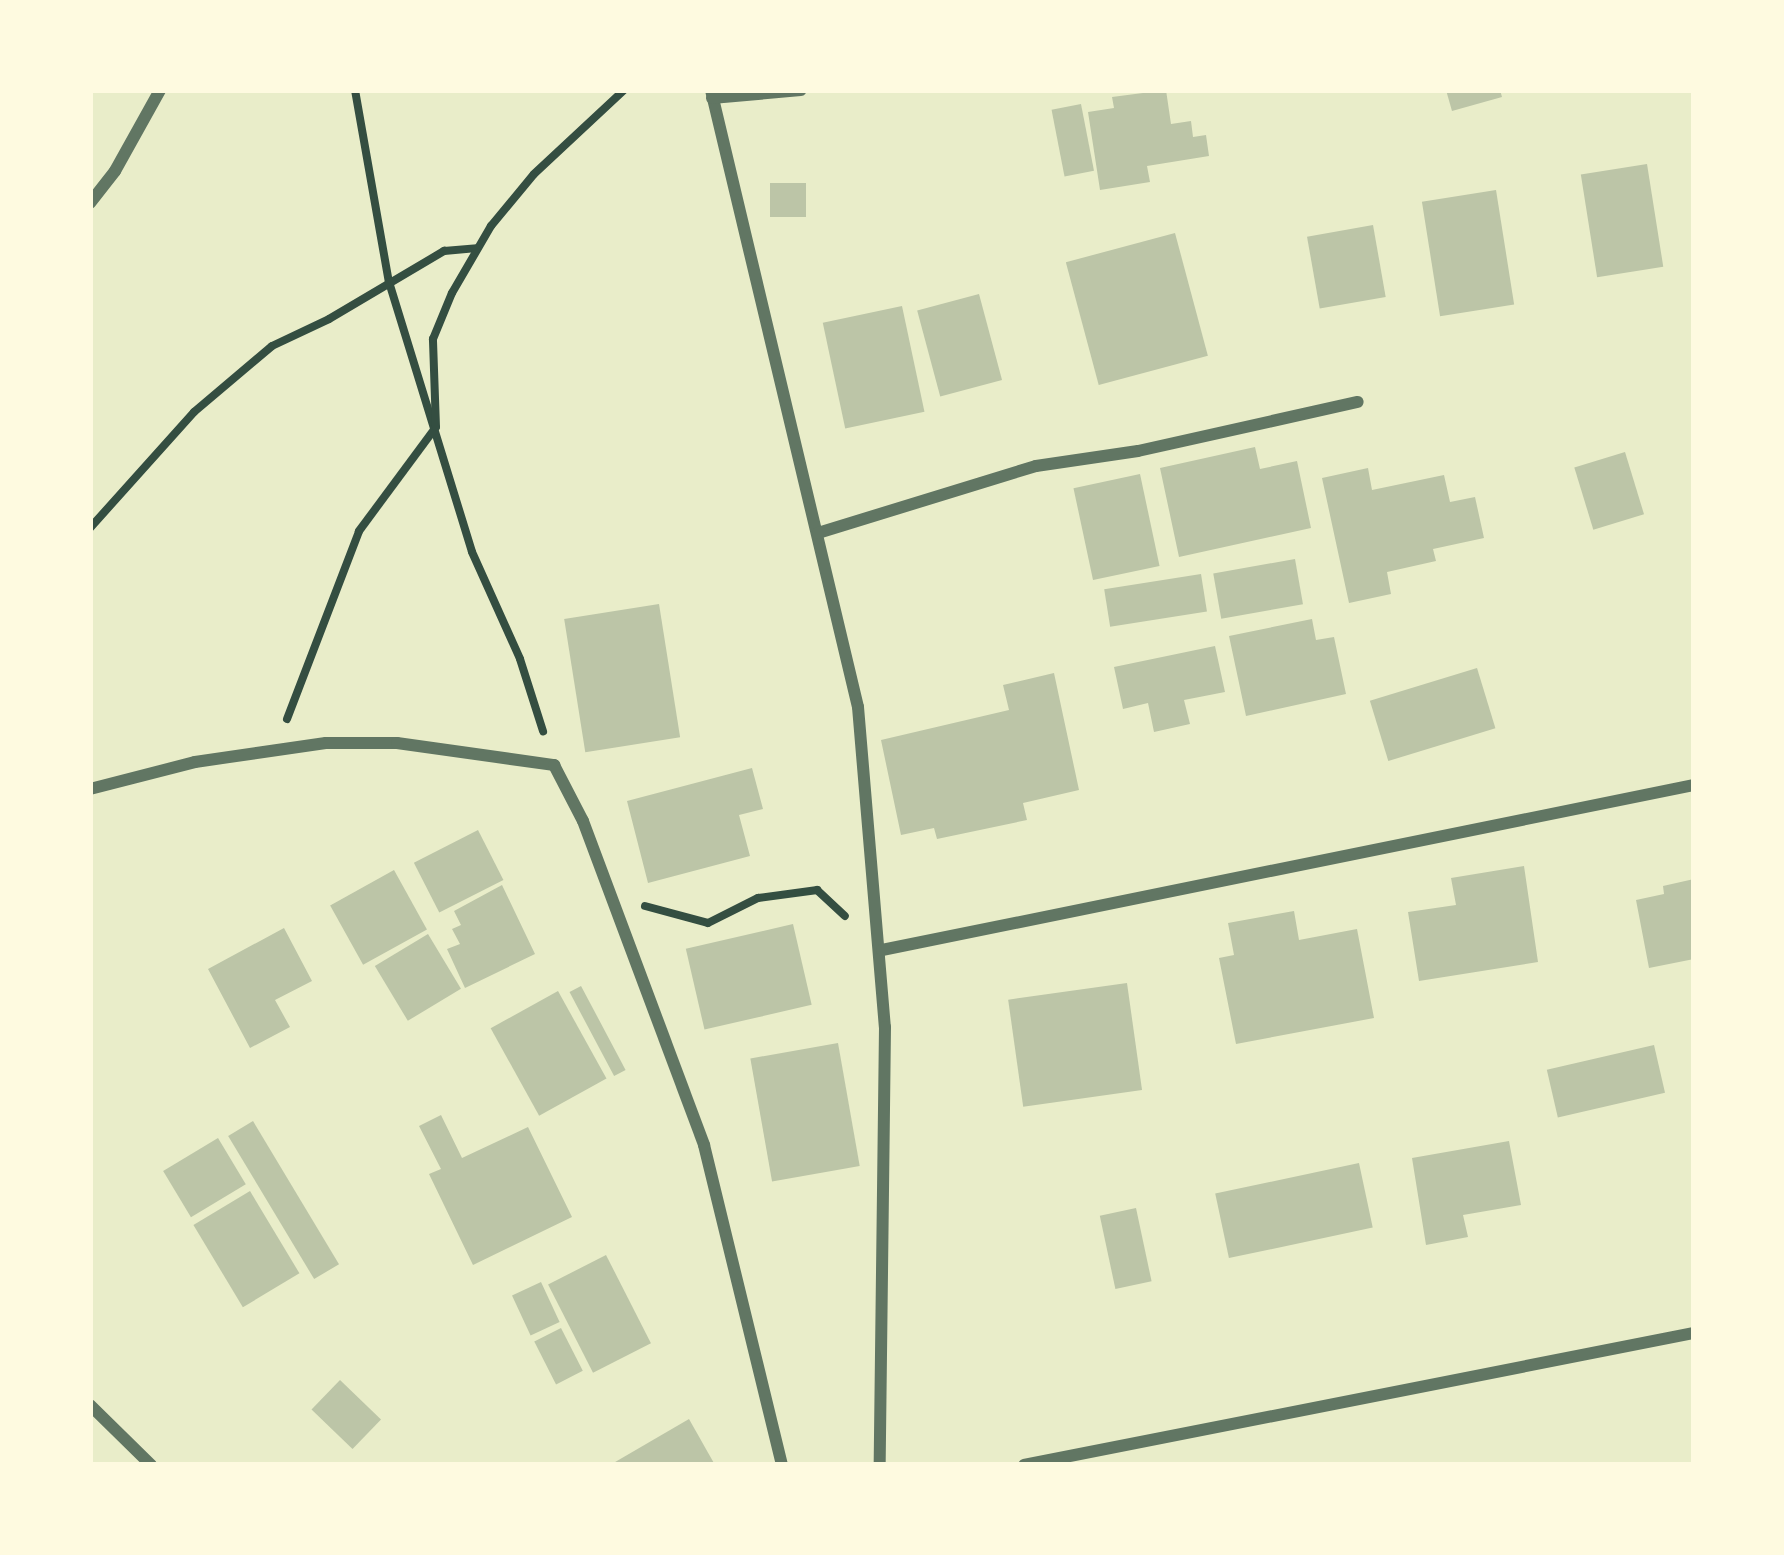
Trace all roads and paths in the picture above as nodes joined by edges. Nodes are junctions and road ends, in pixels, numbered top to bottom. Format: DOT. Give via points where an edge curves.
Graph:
graph roads {
  1 [pos="160,90"];
  2 [pos="355,90"];
  3 [pos="624,90"];
  4 [pos="801,90"];
  5 [pos="712,94"];
  6 [pos="90,203"];
  7 [pos="479,248"];
  8 [pos="389,282"];
  9 [pos="1358,402"];
  10 [pos="436,428"];
  11 [pos="90,528"];
  12 [pos="818,533"];
  13 [pos="287,749"];
  14 [pos="554,765"];
  15 [pos="1694,785"];
  16 [pos="90,789"];
  17 [pos="635,905"];
  18 [pos="882,950"];
  19 [pos="1694,1334"];
  20 [pos="90,1405"];
  21 [pos="151,1465"];
  22 [pos="782,1465"];
  23 [pos="880,1465"];
  24 [pos="1024,1465"];
  1 -- 6 [label="street"];
  2 -- 8 [label="path"];
  3 -- 7 [label="path" via="533,174"];
  4 -- 5 [label="street"];
  5 -- 12 [label="street"];
  7 -- 8 [label="path" via="444,251"];
  7 -- 10 [label="path" via="433,339"];
  8 -- 10 [label="path"];
  8 -- 11 [label="path" via="272,346 182,424"];
  9 -- 12 [label="street" via="1036,466"];
  10 -- 13 [label="path" via="358,531 281,734"];
  10 -- 14 [label="path" via="472,552 520,659"];
  12 -- 18 [label="street" via="858,707"];
  13 -- 14 [label="street" via="397,743"];
  13 -- 16 [label="street"];
  14 -- 22 [label="street" via="584,820 704,1145"];
  15 -- 18 [label="street"];
  17 -- 18 [label="path" via="709,922 758,898 817,890"];
  18 -- 23 [label="street"];
  19 -- 24 [label="street"];
  20 -- 21 [label="street"];
}
